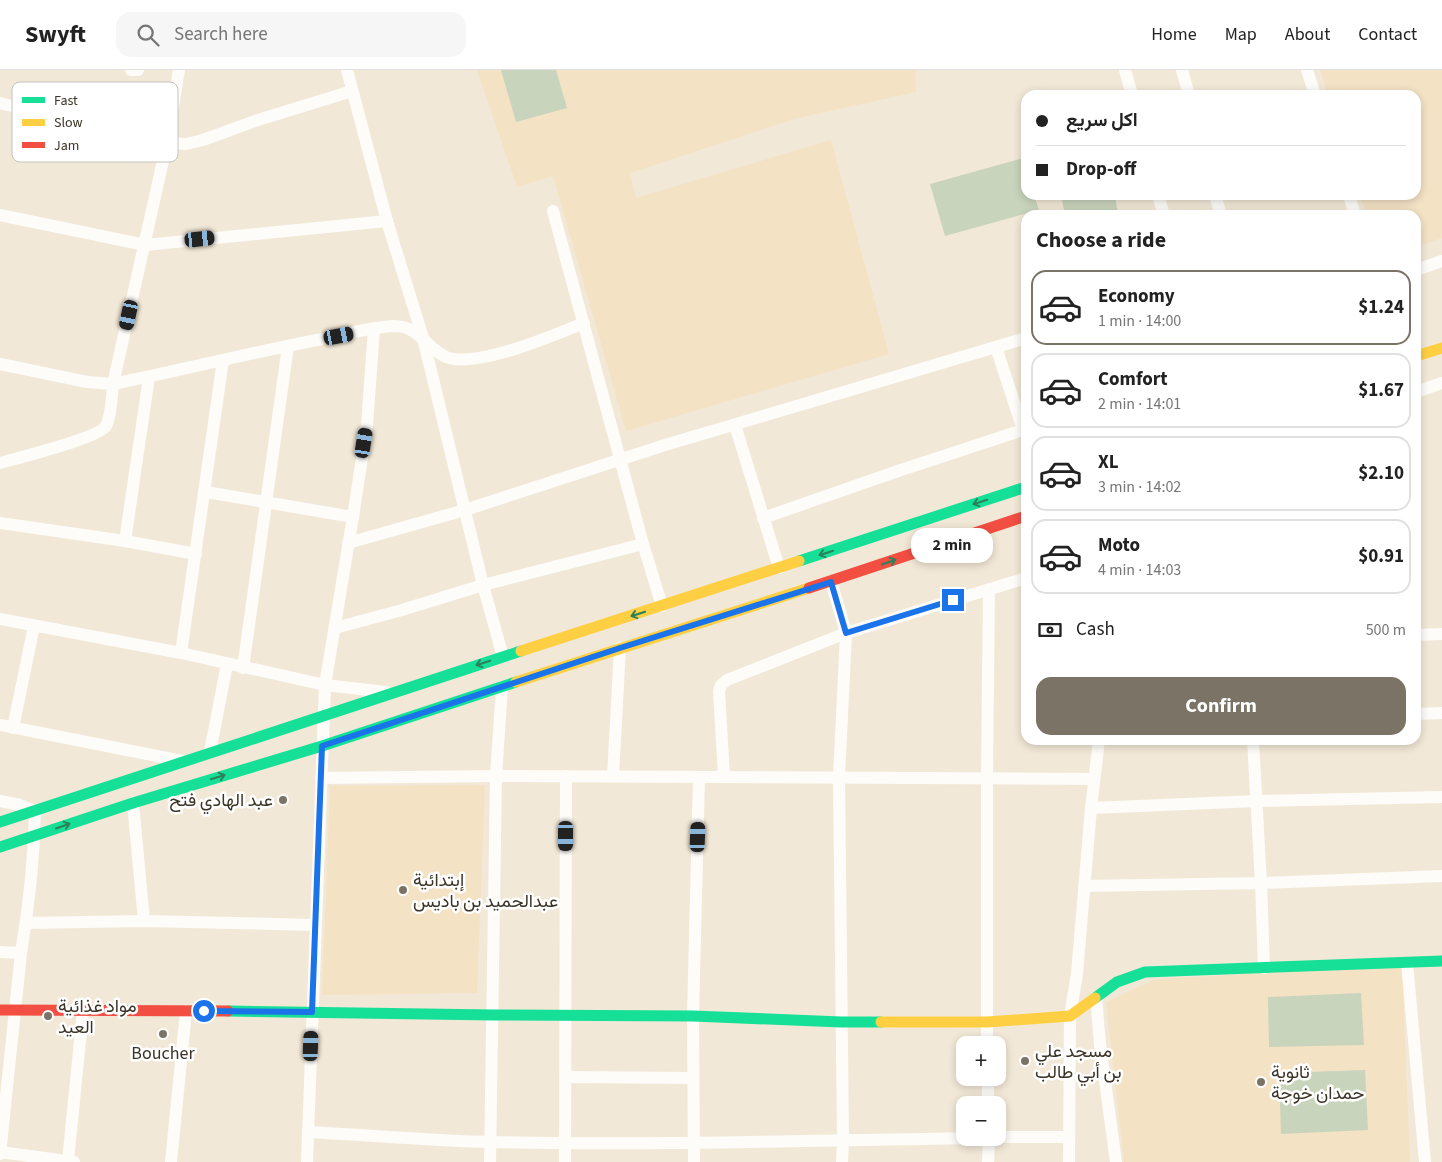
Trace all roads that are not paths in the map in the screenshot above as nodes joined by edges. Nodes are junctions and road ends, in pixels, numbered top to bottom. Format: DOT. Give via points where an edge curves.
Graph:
graph roads {
  1 [pos="130,70"];
  2 [pos="138,70"];
  3 [pos="347,70"];
  4 [pos="1125,70"];
  5 [pos="1182,70"];
  6 [pos="1307,70"];
  7 [pos="1131,90"];
  8 [pos="1188,90"];
  9 [pos="1313,90"];
  10 [pos="352,91"];
  11 [pos="178,144"];
  12 [pos="162,162"];
  13 [pos="552,211"];
  14 [pos="0,215"];
  15 [pos="387,221"];
  16 [pos="145,245"];
  17 [pos="1442,262"];
  18 [pos="1421,268"];
  19 [pos="584,323"];
  20 [pos="374,329"];
  21 [pos="423,338"];
  22 [pos="1021,340"];
  23 [pos="288,346"];
  24 [pos="996,347"];
  25 [pos="1442,348"];
  26 [pos="1421,354"];
  27 [pos="223,360"];
  28 [pos="0,364"];
  29 [pos="148,377"];
  30 [pos="1442,383"];
  31 [pos="114,384"];
  32 [pos="1421,390"];
  33 [pos="1021,419"];
  34 [pos="735,425"];
  35 [pos="1021,431"];
  36 [pos="621,460"];
  37 [pos="0,463"];
  38 [pos="1021,489"];
  39 [pos="206,492"];
  40 [pos="266,503"];
  41 [pos="465,510"];
  42 [pos="353,517"];
  43 [pos="763,518"];
  44 [pos="1021,518"];
  45 [pos="0,523"];
  46 [pos="125,541"];
  47 [pos="348,543"];
  48 [pos="643,544"];
  49 [pos="196,554"];
  50 [pos="779,568"];
  51 [pos="1021,579"];
  52 [pos="831,582"];
  53 [pos="482,585"];
  54 [pos="989,589"];
  55 [pos="662,606"];
  56 [pos="0,619"];
  57 [pos="34,626"];
  58 [pos="335,628"];
  59 [pos="846,633"];
  60 [pos="1442,634"];
  61 [pos="1421,635"];
  62 [pos="620,648"];
  63 [pos="181,653"];
  64 [pos="503,657"];
  65 [pos="227,664"];
  66 [pos="243,668"];
  67 [pos="325,685"];
  68 [pos="502,687"];
  69 [pos="391,693"];
  70 [pos="1442,713"];
  71 [pos="1421,714"];
  72 [pos="324,716"];
  73 [pos="0,725"];
  74 [pos="13,728"];
  75 [pos="1097,745"];
  76 [pos="1253,745"];
  77 [pos="322,746"];
  78 [pos="210,752"];
  79 [pos="182,761"];
  80 [pos="496,776"];
  81 [pos="566,776"];
  82 [pos="613,776"];
  83 [pos="724,776"];
  84 [pos="839,777"];
  85 [pos="321,778"];
  86 [pos="699,778"];
  87 [pos="987,778"];
  88 [pos="1094,779"];
  89 [pos="1442,797"];
  90 [pos="0,801"];
  91 [pos="1257,801"];
  92 [pos="133,803"];
  93 [pos="1091,808"];
  94 [pos="35,811"];
  95 [pos="0,822"];
  96 [pos="34,836"];
  97 [pos="0,847"];
  98 [pos="1442,876"];
  99 [pos="1261,883"];
  100 [pos="1084,886"];
  101 [pos="144,921"];
  102 [pos="26,923"];
  103 [pos="315,925"];
  104 [pos="0,952"];
  105 [pos="21,953"];
  106 [pos="1442,961"];
  107 [pos="1407,963"];
  108 [pos="1264,968"];
  109 [pos="1096,997"];
  110 [pos="0,1010"];
  111 [pos="16,1010"];
  112 [pos="83,1010"];
  113 [pos="186,1011"];
  114 [pos="312,1012"];
  115 [pos="494,1015"];
  116 [pos="566,1015"];
  117 [pos="693,1016"];
  118 [pos="1070,1016"];
  119 [pos="841,1022"];
  120 [pos="987,1022"];
  121 [pos="987,1036"];
  122 [pos="565,1077"];
  123 [pos="693,1078"];
  124 [pos="308,1132"];
  125 [pos="1006,1137"];
  126 [pos="1069,1137"];
  127 [pos="956,1138"];
  128 [pos="843,1140"];
  129 [pos="492,1142"];
  130 [pos="565,1143"];
  131 [pos="693,1144"];
  132 [pos="987,1146"];
  133 [pos="0,1153"];
  134 [pos="71,1161"];
  135 [pos="171,1162"];
  136 [pos="307,1162"];
  137 [pos="490,1162"];
  138 [pos="565,1162"];
  139 [pos="694,1162"];
  140 [pos="842,1162"];
  141 [pos="988,1162"];
  142 [pos="1069,1162"];
  143 [pos="1116,1162"];
  144 [pos="1425,1162"];
  1 -- 2 [label="street"];
  3 -- 10 [label="street"];
  4 -- 7 [label="street"];
  5 -- 8 [label="street"];
  6 -- 9 [label="street"];
  10 -- 11 [label="street" via="203,140"];
  10 -- 15 [label="street"];
  12 -- 16 [label="street"];
  13 -- 19 [label="street"];
  14 -- 16 [label="street"];
  15 -- 16 [label="street"];
  15 -- 21 [label="street"];
  16 -- 31 [label="street"];
  17 -- 18 [label="street"];
  19 -- 21 [label="street" via="550,337 473,359 444,356"];
  19 -- 36 [label="street"];
  20 -- 21 [label="street" via="397,326"];
  20 -- 23 [label="street"];
  20 -- 42 [label="street" via="367,425"];
  21 -- 41 [label="street"];
  22 -- 24 [label="street"];
  23 -- 27 [label="street"];
  23 -- 40 [label="street"];
  24 -- 33 [label="street"];
  24 -- 34 [label="street"];
  25 -- 26 [label="main road"];
  27 -- 29 [label="street"];
  27 -- 39 [label="street"];
  28 -- 31 [label="street" via="87,382"];
  29 -- 31 [label="street"];
  29 -- 46 [label="street"];
  30 -- 32 [label="street"];
  31 -- 37 [label="street" via="104,428"];
  34 -- 36 [label="street"];
  34 -- 43 [label="street"];
  35 -- 43 [label="street"];
  36 -- 41 [label="street"];
  36 -- 48 [label="street"];
  38 -- 50 [label="main road, one-way"];
  39 -- 40 [label="street"];
  39 -- 49 [label="street"];
  40 -- 42 [label="street"];
  40 -- 66 [label="street"];
  41 -- 47 [label="street"];
  41 -- 53 [label="street"];
  42 -- 47 [label="street"];
  43 -- 50 [label="street"];
  52 -- 44 [label="main road, one-way"];
  45 -- 46 [label="street"];
  46 -- 49 [label="street"];
  47 -- 58 [label="street"];
  48 -- 53 [label="street"];
  48 -- 55 [label="street"];
  49 -- 63 [label="street"];
  50 -- 55 [label="main road"];
  51 -- 54 [label="street"];
  52 -- 59 [label="street"];
  52 -- 62 [label="main road"];
  53 -- 58 [label="street"];
  53 -- 64 [label="street"];
  54 -- 59 [label="street"];
  54 -- 87 [label="street"];
  55 -- 64 [label="main road, one-way"];
  56 -- 57 [label="street"];
  57 -- 63 [label="street"];
  57 -- 74 [label="street"];
  58 -- 67 [label="street"];
  59 -- 83 [label="street" via="721,685 718,700"];
  59 -- 84 [label="street"];
  60 -- 61 [label="street"];
  62 -- 68 [label="main road"];
  62 -- 82 [label="street"];
  63 -- 65 [label="street"];
  64 -- 69 [label="main road, one-way"];
  65 -- 66 [label="street"];
  65 -- 78 [label="street"];
  66 -- 67 [label="street"];
  67 -- 69 [label="street"];
  67 -- 72 [label="street"];
  68 -- 77 [label="main road"];
  68 -- 80 [label="street"];
  69 -- 72 [label="main road"];
  70 -- 71 [label="street"];
  72 -- 77 [label="street"];
  72 -- 78 [label="main road"];
  73 -- 74 [label="street"];
  74 -- 79 [label="street"];
  75 -- 88 [label="street"];
  76 -- 91 [label="street"];
  77 -- 85 [label="street"];
  92 -- 77 [label="main road, one-way"];
  78 -- 79 [label="main road"];
  79 -- 94 [label="main road"];
  80 -- 81 [label="street"];
  80 -- 85 [label="street"];
  80 -- 115 [label="street"];
  81 -- 82 [label="street"];
  81 -- 116 [label="street"];
  82 -- 86 [label="street"];
  83 -- 84 [label="street"];
  83 -- 86 [label="street"];
  84 -- 87 [label="street"];
  84 -- 119 [label="street"];
  85 -- 103 [label="street"];
  86 -- 117 [label="street"];
  87 -- 88 [label="street"];
  87 -- 120 [label="street"];
  88 -- 93 [label="street"];
  89 -- 91 [label="street"];
  90 -- 94 [label="street"];
  91 -- 93 [label="street"];
  91 -- 99 [label="street"];
  96 -- 92 [label="main road, one-way"];
  92 -- 101 [label="street"];
  93 -- 100 [label="street"];
  94 -- 95 [label="main road"];
  94 -- 96 [label="street"];
  96 -- 97 [label="main road"];
  96 -- 102 [label="street"];
  98 -- 99 [label="street"];
  99 -- 100 [label="street"];
  99 -- 108 [label="street"];
  100 -- 118 [label="street"];
  101 -- 102 [label="street"];
  101 -- 103 [label="street"];
  102 -- 105 [label="street"];
  103 -- 114 [label="street"];
  104 -- 105 [label="street"];
  105 -- 111 [label="street"];
  106 -- 107 [label="main road"];
  107 -- 108 [label="main road"];
  107 -- 144 [label="street"];
  108 -- 109 [label="main road" via="1145,972 1126,977"];
  109 -- 118 [label="main road"];
  109 -- 143 [label="street"];
  110 -- 111 [label="main road"];
  111 -- 112 [label="main road"];
  111 -- 133 [label="street"];
  112 -- 113 [label="main road"];
  112 -- 134 [label="street"];
  113 -- 114 [label="main road"];
  113 -- 135 [label="street"];
  114 -- 115 [label="main road"];
  114 -- 124 [label="street"];
  115 -- 116 [label="main road"];
  115 -- 129 [label="street"];
  116 -- 117 [label="main road"];
  116 -- 122 [label="street"];
  117 -- 119 [label="main road"];
  117 -- 123 [label="street"];
  118 -- 120 [label="main road"];
  118 -- 126 [label="street"];
  119 -- 120 [label="main road"];
  119 -- 128 [label="street"];
  120 -- 121 [label="street"];
  122 -- 123 [label="street"];
  122 -- 130 [label="street"];
  123 -- 131 [label="street"];
  124 -- 129 [label="street"];
  124 -- 136 [label="street"];
  125 -- 126 [label="street"];
  126 -- 142 [label="street"];
  127 -- 128 [label="street"];
  128 -- 131 [label="street"];
  128 -- 140 [label="street"];
  129 -- 130 [label="street"];
  129 -- 137 [label="street"];
  130 -- 131 [label="street"];
  130 -- 138 [label="street"];
  131 -- 139 [label="street"];
  132 -- 141 [label="street"];
  133 -- 134 [label="street"];
}
